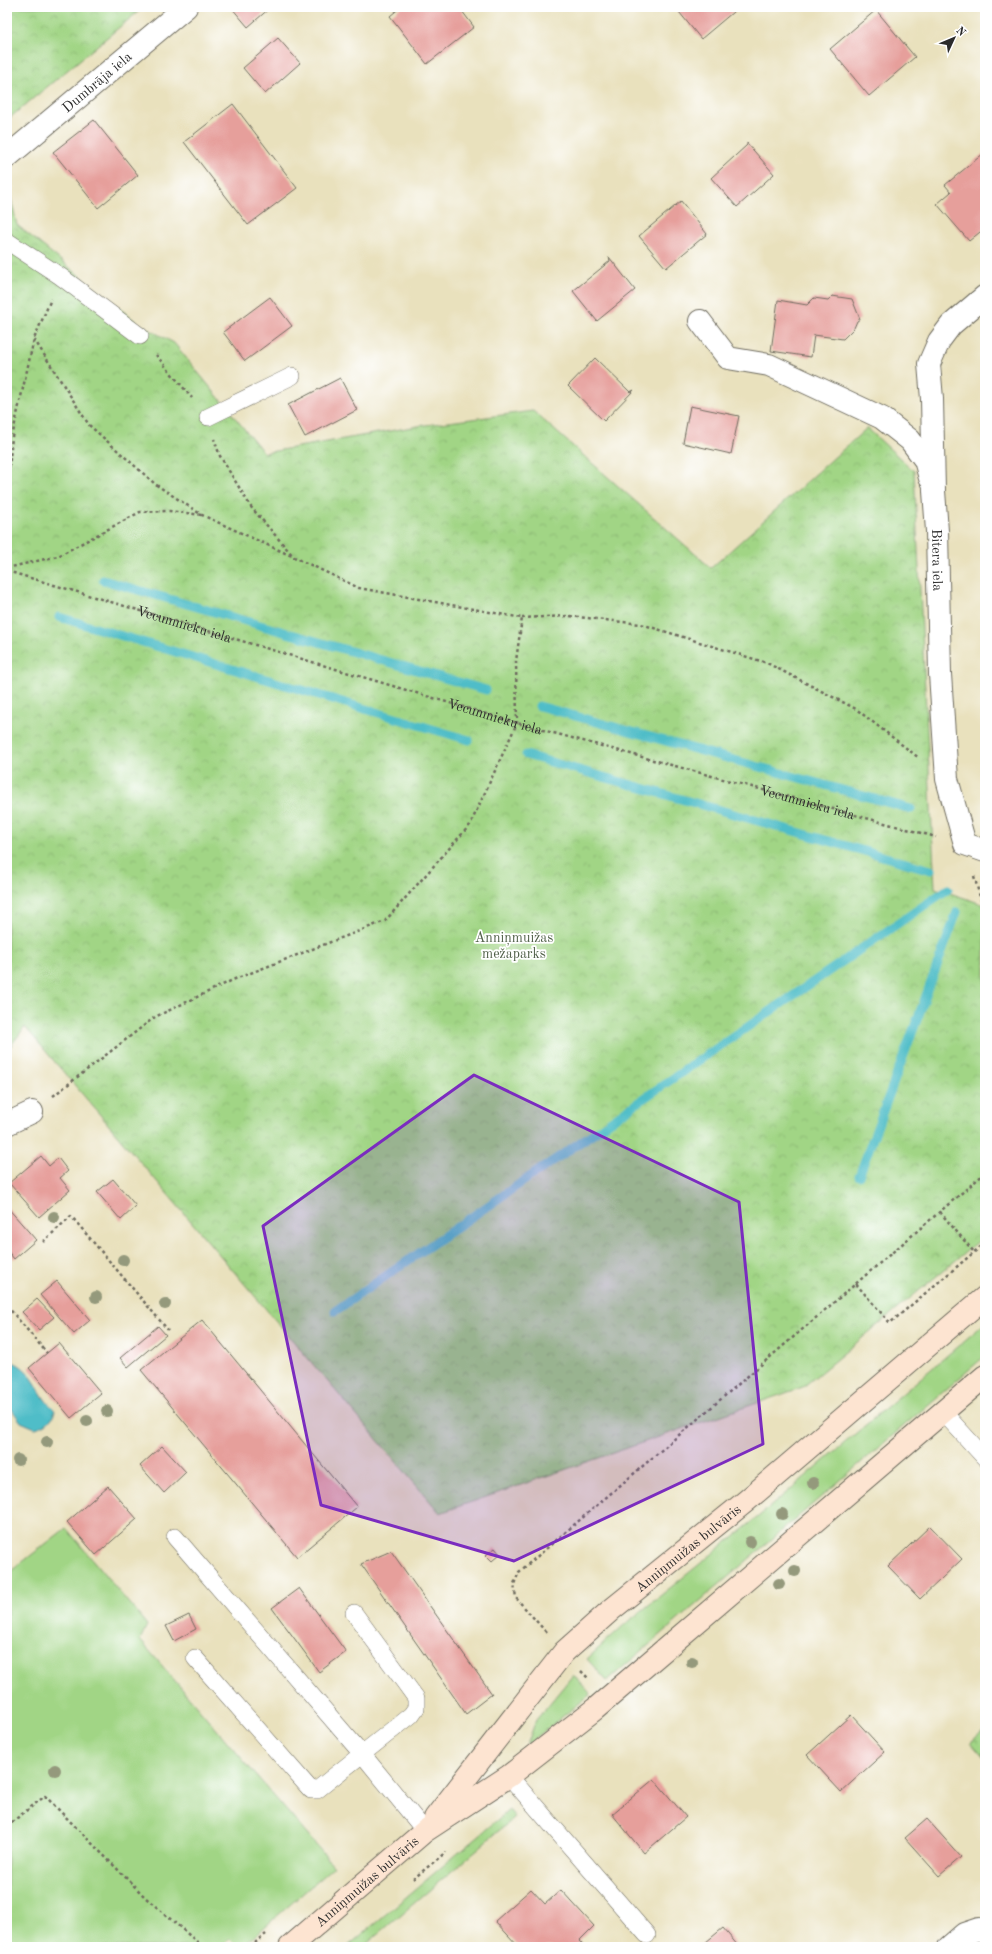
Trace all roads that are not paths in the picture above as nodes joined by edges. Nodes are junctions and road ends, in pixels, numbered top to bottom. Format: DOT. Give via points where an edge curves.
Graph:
graph roads {
  1 [pos="186,7"];
  2 [pos="7,157"];
  3 [pos="7,241"];
  4 [pos="985,296"];
  5 [pos="700,320"];
  6 [pos="140,336"];
  7 [pos="292,376"];
  8 [pos="208,417"];
  9 [pos="934,491"];
  10 [pos="985,851"];
  11 [pos="32,1112"];
  12 [pos="7,1124"];
  13 [pos="985,1297"];
  14 [pos="985,1376"];
  15 [pos="944,1412"];
  16 [pos="985,1458"];
  17 [pos="175,1537"];
  18 [pos="354,1613"];
  19 [pos="195,1658"];
  20 [pos="363,1755"];
  21 [pos="508,1776"];
  22 [pos="425,1831"];
  23 [pos="985,1932"];
  24 [pos="647,1935"];
  25 [pos="290,1947"];
  26 [pos="949,1947"];
  1 -- 2 [label="street, Dumbrāja iela"];
  3 -- 6 [label="lane" via="60,276"];
  4 -- 9 [label="street, Bitera iela" via="951,325 939,341 929,364"];
  5 -- 9 [label="street" via="728,358 769,365 882,418 910,440 924,460"];
  7 -- 8 [label="lane"];
  9 -- 10 [label="street, Bitera iela" via="940,674 947,779 965,844"];
  11 -- 12 [label="street"];
  13 -- 22 [label="street, Anniņmuižas bulvāris" via="745,1502 611,1610 564,1652"];
  14 -- 15 [label="street, Anniņmuižas bulvāris"];
  15 -- 16 [label="lane"];
  15 -- 21 [label="street, Anniņmuižas bulvāris" via="606,1699"];
  17 -- 20 [label="lane"];
  18 -- 20 [label="lane" via="416,1698 416,1708 411,1715"];
  19 -- 20 [label="lane" via="311,1790 322,1787"];
  20 -- 22 [label="lane"];
  21 -- 22 [label="street, Anniņmuižas bulvāris"];
  21 -- 24 [label="lane"];
  22 -- 25 [label="street, Anniņmuižas bulvāris"];
  23 -- 26 [label="street" via="979,1929 964,1934"];
}
